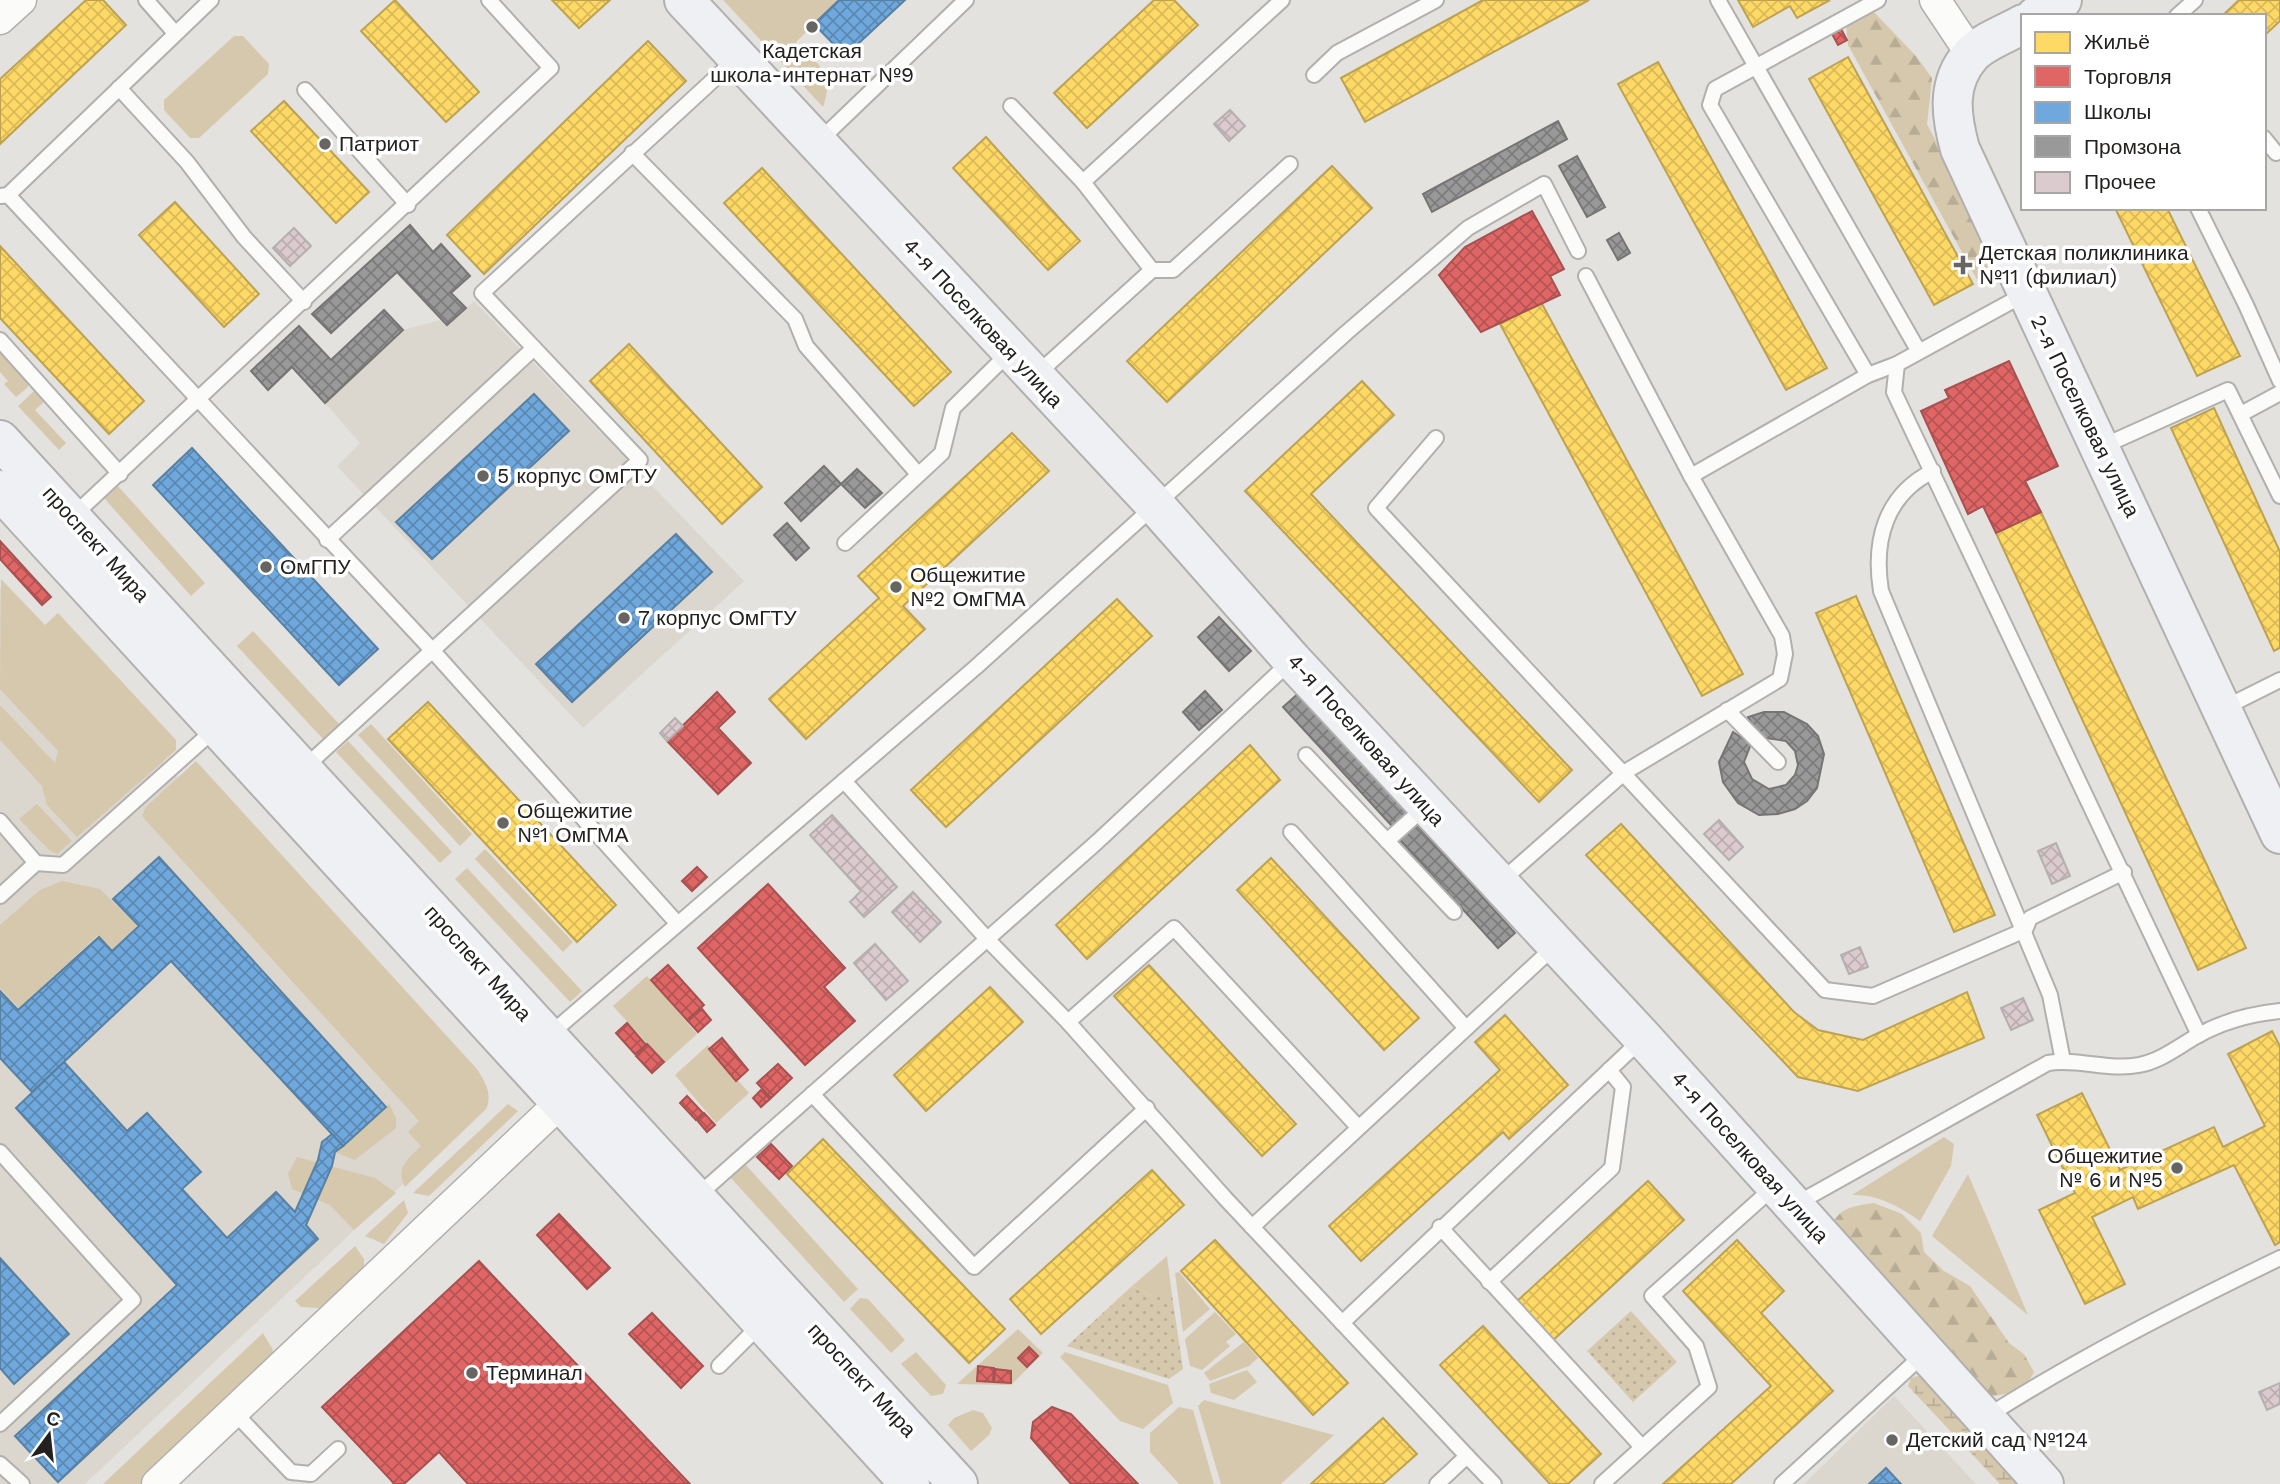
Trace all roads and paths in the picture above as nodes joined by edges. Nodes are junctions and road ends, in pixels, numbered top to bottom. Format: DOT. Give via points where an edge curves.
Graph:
graph roads {
  1 [pos="21,0"];
  2 [pos="146,0"];
  3 [pos="211,0"];
  4 [pos="489,0"];
  5 [pos="684,0"];
  6 [pos="966,0"];
  7 [pos="1282,0"];
  8 [pos="1436,0"];
  9 [pos="1718,0"];
  10 [pos="1878,0"];
  11 [pos="1935,0"];
  12 [pos="2195,0"];
  13 [pos="2067,3"];
  14 [pos="2041,14"];
  15 [pos="2179,14"];
  16 [pos="0,19"];
  17 [pos="2021,25"];
  18 [pos="175,33"];
  19 [pos="1971,54"];
  20 [pos="738,57"];
  21 [pos="1757,66"];
  22 [pos="1314,75"];
  23 [pos="119,89"];
  24 [pos="305,90"];
  25 [pos="1011,106"];
  26 [pos="2266,140"];
  27 [pos="816,144"];
  28 [pos="632,153"];
  29 [pos="2276,153"];
  30 [pos="1290,164"];
  31 [pos="1083,182"];
  32 [pos="4,196"];
  33 [pos="408,205"];
  34 [pos="2198,210"];
  35 [pos="1578,251"];
  36 [pos="1152,270"];
  37 [pos="1586,276"];
  38 [pos="2026,293"];
  39 [pos="304,302"];
  40 [pos="0,340"];
  41 [pos="534,348"];
  42 [pos="1918,350"];
  43 [pos="1897,364"];
  44 [pos="1022,365"];
  45 [pos="1868,375"];
  46 [pos="2280,380"];
  47 [pos="2280,393"];
  48 [pos="199,400"];
  49 [pos="2241,414"];
  50 [pos="1436,438"];
  51 [pos="0,440"];
  52 [pos="2101,447"];
  53 [pos="1933,471"];
  54 [pos="120,474"];
  55 [pos="918,474"];
  56 [pos="1691,476"];
  57 [pos="0,490"];
  58 [pos="2280,496"];
  59 [pos="1156,506"];
  60 [pos="71,518"];
  61 [pos="327,540"];
  62 [pos="845,543"];
  63 [pos="432,650"];
  64 [pos="1292,660"];
  65 [pos="2280,680"];
  66 [pos="2223,709"];
  67 [pos="1727,710"];
  68 [pos="229,715"];
  69 [pos="1306,755"];
  70 [pos="1778,762"];
  71 [pos="302,769"];
  72 [pos="1625,772"];
  73 [pos="844,781"];
  74 [pos="1426,807"];
  75 [pos="0,821"];
  76 [pos="1291,832"];
  77 [pos="2280,834"];
  78 [pos="1387,841"];
  79 [pos="36,863"];
  80 [pos="2124,872"];
  81 [pos="1498,884"];
  82 [pos="0,896"];
  83 [pos="1454,912"];
  84 [pos="677,923"];
  85 [pos="2025,930"];
  86 [pos="988,940"];
  87 [pos="1556,945"];
  88 [pos="2280,1011"];
  89 [pos="1068,1022"];
  90 [pos="1465,1027"];
  91 [pos="2199,1035"];
  92 [pos="547,1037"];
  93 [pos="1643,1038"];
  94 [pos="2063,1060"];
  95 [pos="1609,1070"];
  96 [pos="573,1091"];
  97 [pos="811,1094"];
  98 [pos="1147,1108"];
  99 [pos="1358,1127"];
  100 [pos="0,1152"];
  101 [pos="1786,1195"];
  102 [pos="694,1199"];
  103 [pos="1252,1227"];
  104 [pos="1440,1227"];
  105 [pos="2280,1258"];
  106 [pos="1489,1282"];
  107 [pos="1342,1323"];
  108 [pos="761,1324"];
  109 [pos="1924,1354"];
  110 [pos="719,1366"];
  111 [pos="233,1411"];
  112 [pos="1985,1418"];
  113 [pos="0,1424"];
  114 [pos="1642,1447"];
  115 [pos="338,1449"];
  116 [pos="903,1456"];
  117 [pos="1467,1456"];
  118 [pos="0,1464"];
  119 [pos="22,1484"];
  120 [pos="157,1484"];
  121 [pos="958,1484"];
  122 [pos="1437,1484"];
  123 [pos="1494,1484"];
  124 [pos="1602,1484"];
  125 [pos="1782,1484"];
  126 [pos="2044,1484"];
  1 -- 16 [label="street"];
  2 -- 18 [label="lane"];
  3 -- 18 [label="lane"];
  4 -- 33 [label="lane" via="551,68"];
  5 -- 20 [label="street, 4-я Поселковая улица"];
  6 -- 27 [label="lane"];
  7 -- 31 [label="lane"];
  8 -- 22 [label="lane" via="1337,53"];
  9 -- 21 [label="lane"];
  10 -- 21 [label="lane"];
  11 -- 19 [label="street"];
  12 -- 15 [label="lane"];
  13 -- 14 [label="street"];
  17 -- 19 [label="street"];
  18 -- 23 [label="lane"];
  19 -- 38 [label="street, 2-я Поселковая улица" via="1953,88 1950,114 1960,149"];
  20 -- 27 [label="street, 4-я Поселковая улица"];
  20 -- 28 [label="lane"];
  21 -- 42 [label="lane"];
  21 -- 45 [label="lane" via="1715,89 1710,105"];
  23 -- 32 [label="lane"];
  23 -- 39 [label="lane"];
  24 -- 33 [label="lane"];
  25 -- 31 [label="lane"];
  26 -- 29 [label="lane"];
  27 -- 44 [label="street, 4-я Поселковая улица"];
  28 -- 41 [label="lane" via="482,293"];
  28 -- 55 [label="lane" via="795,319 806,346"];
  30 -- 36 [label="lane" via="1173,270"];
  31 -- 36 [label="lane"];
  32 -- 48 [label="lane"];
  33 -- 39 [label="lane"];
  34 -- 46 [label="lane"];
  35 -- 59 [label="lane" via="1544,184 1468,228"];
  36 -- 44 [label="lane"];
  37 -- 56 [label="lane"];
  38 -- 42 [label="lane"];
  38 -- 52 [label="street, 2-я Поселковая улица"];
  39 -- 48 [label="lane"];
  40 -- 54 [label="lane"];
  41 -- 61 [label="lane"];
  41 -- 63 [label="lane" via="640,460"];
  42 -- 43 [label="lane"];
  43 -- 45 [label="lane"];
  43 -- 53 [label="lane" via="1895,393"];
  44 -- 55 [label="lane" via="962,396 953,408 942,453"];
  44 -- 59 [label="street, 4-я Поселковая улица"];
  45 -- 56 [label="lane"];
  47 -- 49 [label="lane"];
  48 -- 54 [label="lane"];
  48 -- 61 [label="lane"];
  49 -- 52 [label="lane" via="2228,390"];
  49 -- 58 [label="lane"];
  50 -- 72 [label="lane" via="1376,508"];
  51 -- 60 [label="street, проспект Мира"];
  52 -- 66 [label="street, 2-я Поселковая улица"];
  53 -- 80 [label="lane"];
  53 -- 85 [label="lane" via="1904,490 1890,512 1878,541 1881,591"];
  54 -- 60 [label="lane"];
  55 -- 62 [label="lane"];
  56 -- 67 [label="lane" via="1782,636 1785,654 1780,678"];
  57 -- 68 [label="street, проспект Мира"];
  59 -- 64 [label="street, 4-я Поселковая улица"];
  59 -- 73 [label="lane"];
  60 -- 68 [label="street, проспект Мира"];
  61 -- 63 [label="lane"];
  63 -- 71 [label="lane"];
  63 -- 84 [label="lane"];
  64 -- 74 [label="street, 4-я Поселковая улица"];
  64 -- 86 [label="lane"];
  65 -- 66 [label="lane"];
  66 -- 77 [label="street, 2-я Поселковая улица"];
  67 -- 70 [label="lane"];
  67 -- 72 [label="lane"];
  68 -- 71 [label="street, проспект Мира"];
  68 -- 79 [label="lane" via="63,865"];
  68 -- 96 [label="street, проспект Мира"];
  69 -- 78 [label="lane"];
  71 -- 92 [label="street, проспект Мира"];
  72 -- 81 [label="lane"];
  72 -- 85 [label="lane" via="1825,990 1873,996"];
  73 -- 84 [label="lane"];
  73 -- 86 [label="lane"];
  74 -- 78 [label="lane"];
  74 -- 81 [label="street, 4-я Поселковая улица"];
  75 -- 79 [label="lane"];
  76 -- 90 [label="lane"];
  78 -- 83 [label="lane"];
  79 -- 82 [label="lane"];
  80 -- 85 [label="lane" via="2031,918"];
  80 -- 91 [label="lane"];
  81 -- 87 [label="street, 4-я Поселковая улица"];
  84 -- 92 [label="lane"];
  85 -- 94 [label="lane" via="2050,995"];
  86 -- 89 [label="lane"];
  86 -- 97 [label="lane"];
  87 -- 90 [label="lane"];
  87 -- 93 [label="street, 4-я Поселковая улица"];
  88 -- 91 [label="lane" via="2252,1014"];
  89 -- 98 [label="lane"];
  89 -- 99 [label="lane" via="1174,928"];
  90 -- 99 [label="lane"];
  91 -- 94 [label="lane" via="2140,1065"];
  92 -- 96 [label="street, проспект Мира"];
  93 -- 95 [label="lane"];
  93 -- 101 [label="street, 4-я Поселковая улица"];
  94 -- 101 [label="lane" via="2048,1063"];
  95 -- 104 [label="lane"];
  95 -- 106 [label="lane" via="1623,1087 1612,1168"];
  96 -- 102 [label="street, проспект Мира"];
  96 -- 108 [label="street, проспект Мира"];
  96 -- 111 [label="street"];
  97 -- 98 [label="lane" via="974,1267"];
  97 -- 102 [label="lane"];
  98 -- 103 [label="lane"];
  99 -- 103 [label="lane"];
  100 -- 113 [label="lane" via="133,1300"];
  101 -- 109 [label="street, 4-я Поселковая улица"];
  101 -- 114 [label="lane" via="1652,1296 1696,1346 1709,1387"];
  102 -- 116 [label="street, проспект Мира"];
  103 -- 107 [label="lane"];
  104 -- 106 [label="lane"];
  104 -- 107 [label="lane"];
  105 -- 112 [label="lane" via="2141,1326"];
  106 -- 114 [label="lane"];
  107 -- 117 [label="lane"];
  108 -- 110 [label="lane"];
  108 -- 116 [label="street, проспект Мира"];
  109 -- 112 [label="street, 4-я Поселковая улица"];
  109 -- 125 [label="lane"];
  111 -- 115 [label="lane" via="291,1472 310,1474"];
  111 -- 120 [label="street"];
  112 -- 126 [label="street, 4-я Поселковая улица"];
  114 -- 124 [label="lane"];
  116 -- 121 [label="street, проспект Мира"];
  117 -- 122 [label="lane"];
  117 -- 123 [label="lane"];
  118 -- 119 [label="lane"];
}
